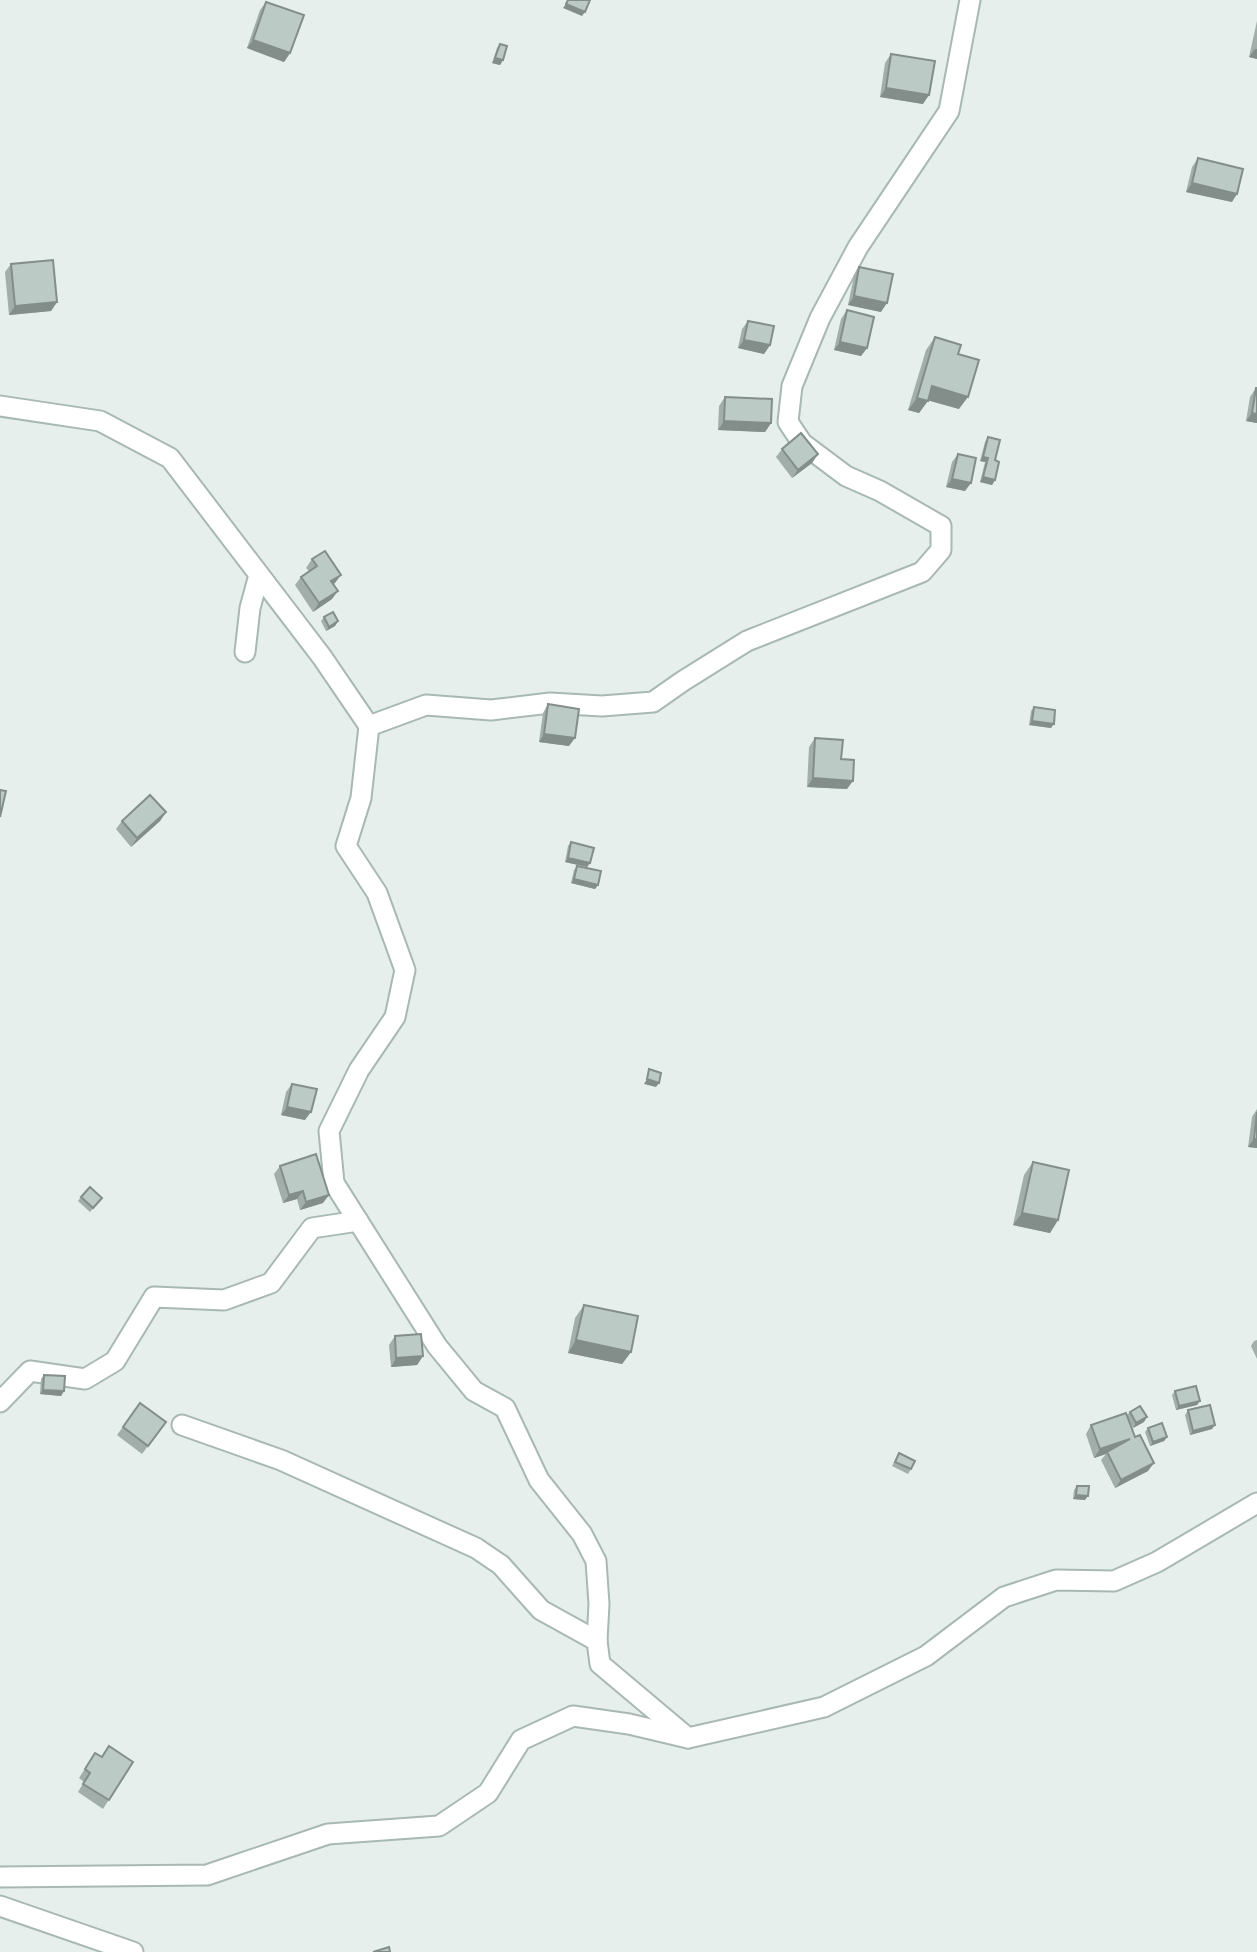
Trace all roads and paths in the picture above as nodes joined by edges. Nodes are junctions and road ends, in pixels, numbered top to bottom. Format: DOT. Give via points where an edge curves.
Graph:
graph roads {
  1 [pos="970,0"];
  2 [pos="0,406"];
  3 [pos="259,575"];
  4 [pos="246,652"];
  5 [pos="369,726"];
  6 [pos="358,1221"];
  7 [pos="0,1402"];
  8 [pos="183,1425"];
  9 [pos="1257,1503"];
  10 [pos="597,1641"];
  11 [pos="688,1738"];
  12 [pos="0,1877"];
  13 [pos="0,1906"];
  14 [pos="133,1952"];
  1 -- 5 [label="street" via="949,111 858,247 820,318 792,386 788,422 802,443 846,475 941,526 941,550 922,572 747,641 653,702 602,706 550,703 491,710 426,705"];
  2 -- 3 [label="street" via="100,421 170,458"];
  3 -- 4 [label="street"];
  3 -- 5 [label="street"];
  5 -- 6 [label="street" via="361,798 346,846 377,893 405,970 395,1017 359,1070 329,1131 334,1183"];
  6 -- 7 [label="street" via="312,1228 271,1283 224,1300 154,1297 115,1361 85,1379 30,1371"];
  6 -- 10 [label="street" via="438,1346 474,1391 505,1408 540,1480 582,1534 596,1561"];
  8 -- 10 [label="street" via="281,1460 477,1548 501,1565 541,1610"];
  9 -- 11 [label="street" via="1157,1562 1114,1581 1056,1580 1004,1597 926,1656 824,1707"];
  10 -- 11 [label="street" via="600,1664"];
  11 -- 12 [label="street" via="573,1716 521,1740 488,1793 439,1826 328,1834 207,1875"];
  13 -- 14 [label="street"];
}
